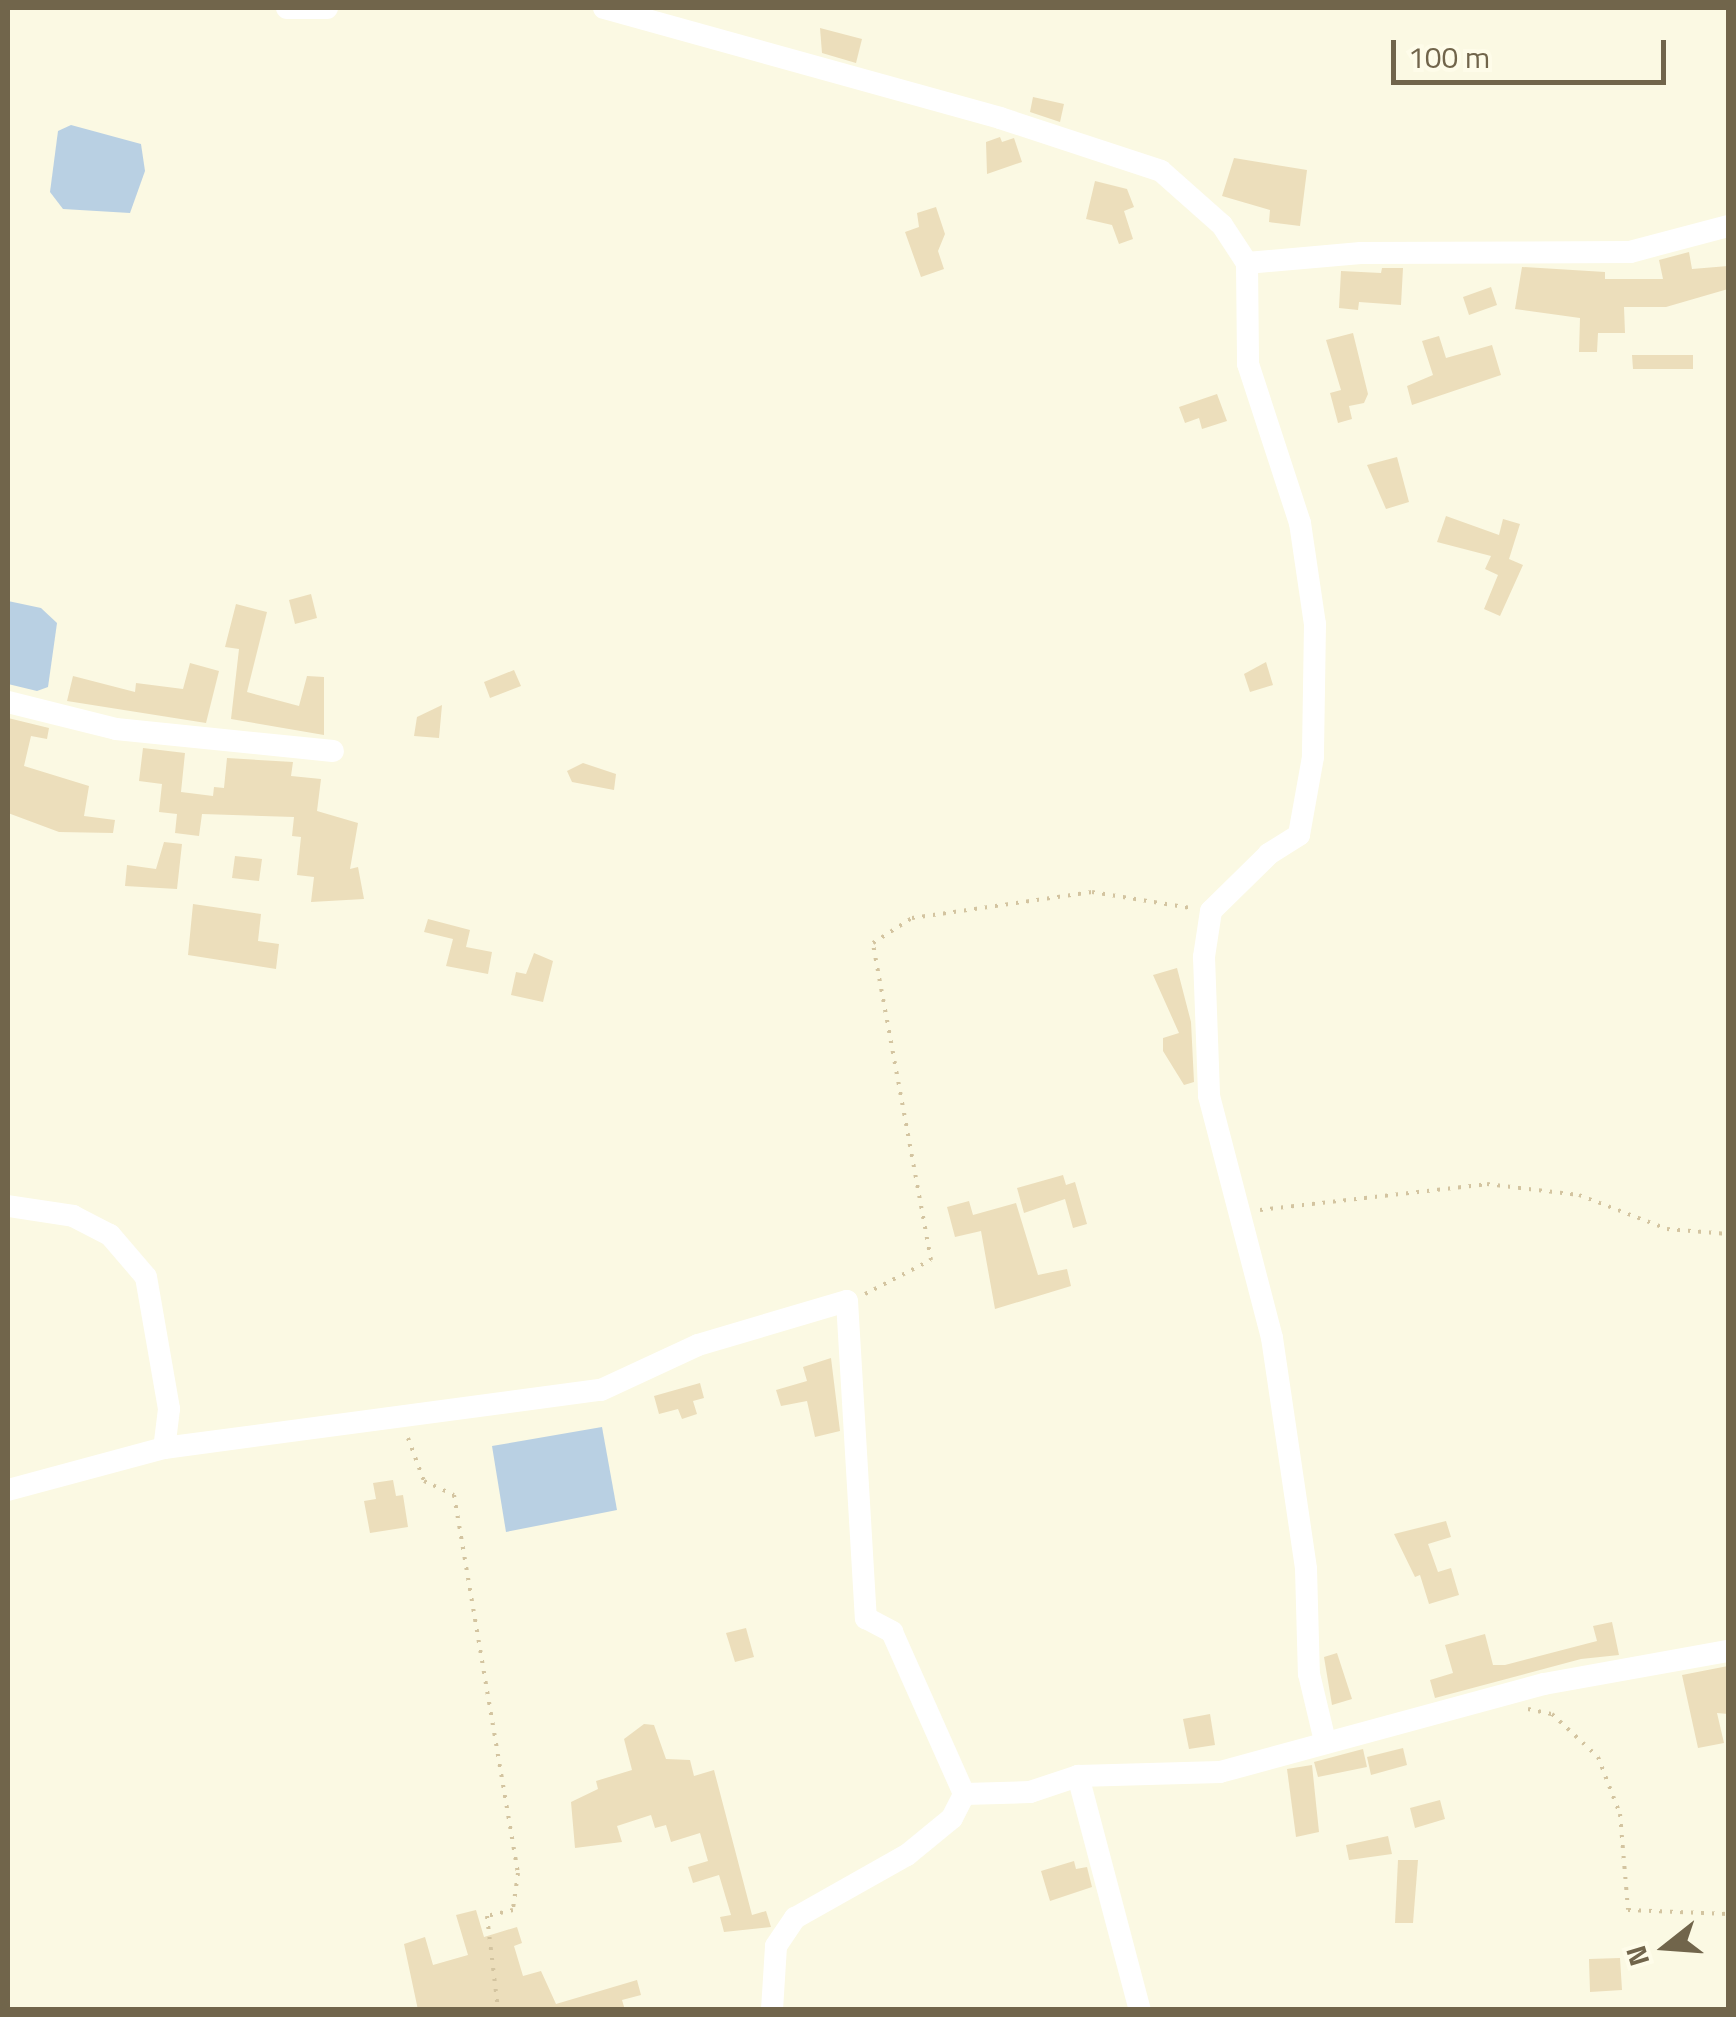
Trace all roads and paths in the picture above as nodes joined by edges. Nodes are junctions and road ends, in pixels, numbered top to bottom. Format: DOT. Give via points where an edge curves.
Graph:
graph roads {
  1 [pos="287,8"];
  2 [pos="327,8"];
  3 [pos="604,8"];
  4 [pos="1728,226"];
  5 [pos="1247,263"];
  6 [pos="8,702"];
  7 [pos="333,751"];
  8 [pos="1210,911"];
  9 [pos="8,1206"];
  10 [pos="1240,1213"];
  11 [pos="1728,1234"];
  12 [pos="847,1301"];
  13 [pos="404,1415"];
  14 [pos="164,1448"];
  15 [pos="8,1490"];
  16 [pos="1728,1652"];
  17 [pos="1521,1708"];
  18 [pos="1325,1741"];
  19 [pos="1078,1776"];
  20 [pos="964,1794"];
  21 [pos="1728,1914"];
  22 [pos="498,2010"];
  23 [pos="772,2010"];
  24 [pos="1140,2010"];
  1 -- 2 [label="street"];
  3 -- 5 [label="street" via="1000,118 1161,171 1222,224"];
  4 -- 5 [label="street" via="1630,252 1362,253"];
  5 -- 8 [label="street" via="1248,364 1300,522 1315,624 1313,757 1299,835 1269,854"];
  6 -- 7 [label="street" via="116,729"];
  8 -- 10 [label="street" via="1204,957 1209,1096"];
  8 -- 12 [label="path" via="1092,892 912,918 873,943 931,1260"];
  9 -- 14 [label="street" via="85,1222 110,1235 146,1277 168,1409"];
  10 -- 11 [label="path" via="1344,1195 1488,1184 1580,1196 1667,1229"];
  10 -- 18 [label="street" via="1272,1338 1294,1473 1309,1674"];
  12 -- 13 [label="street" via="698,1345 602,1390"];
  12 -- 20 [label="street" via="862,1510 860,1593 866,1618 892,1632"];
  13 -- 14 [label="street"];
  13 -- 22 [label="path" via="424,1481 454,1495 518,1873 512,1910 487,1916"];
  14 -- 15 [label="street"];
  16 -- 18 [label="street" via="1544,1684"];
  17 -- 21 [label="path" via="1552,1714 1598,1757 1620,1814 1628,1910"];
  18 -- 19 [label="street" via="1220,1772"];
  19 -- 20 [label="street" via="1030,1792"];
  19 -- 24 [label="street"];
  20 -- 23 [label="street" via="952,1818 908,1855 795,1918 776,1946"];
}
